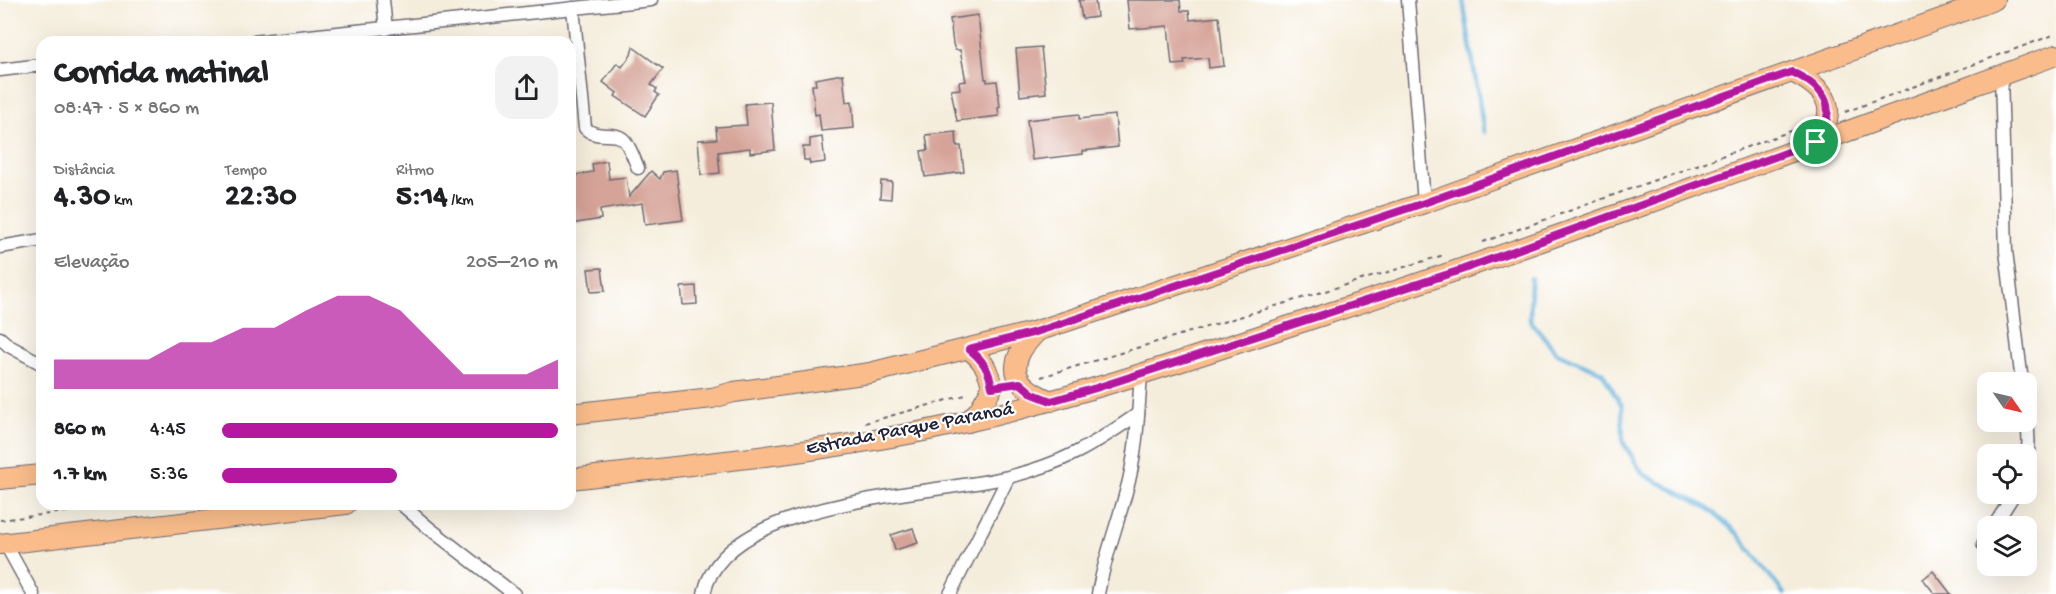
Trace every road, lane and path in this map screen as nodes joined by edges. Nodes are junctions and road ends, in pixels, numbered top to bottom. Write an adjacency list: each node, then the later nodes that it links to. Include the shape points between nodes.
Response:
1 (383, 0): 7 (street)
2 (651, 0): 6 (street)
3 (1408, 0): 20 (street)
4 (1994, 0): 5 (main road)
5 (1967, 5): 15 (main road)
6 (573, 8): 7 (street); 10 (street)
7 (386, 29): 9 (street)
8 (2056, 34): 17 (path)
9 (314, 36)
10 (576, 36)
11 (576, 38): 19 (street, via 585,128 592,134 622,139)
12 (2056, 55): 16 (main road, Estrada Parque Paranoá)
13 (36, 66): 14 (street)
14 (0, 70)
15 (1792, 72): 17 (main road, via 1817,87); 20 (main road)
16 (2001, 75): 18 (main road, Estrada Parque Paranoá); 29 (street, via 2006,251)
17 (1829, 117): 18 (main road); 22 (path)
18 (1816, 142): 30 (main road, Estrada Parque Paranoá, via 1461,270)
19 (638, 168)
20 (1424, 203): 25 (main road)
21 (36, 241): 23 (street)
22 (1478, 244)
23 (0, 247)
24 (1444, 255): 31 (path)
25 (1036, 332): 27 (main road); 31 (main road, via 1021,351 1016,368)
26 (0, 338): 28 (street)
27 (969, 349): 32 (main road, via 989,371); 34 (main road, via 870,373 712,398)
28 (36, 361)
29 (2021, 372)
30 (1141, 374): 33 (main road, Estrada Parque Paranoá); 35 (street)
31 (1020, 383): 33 (main road)
32 (992, 387): 36 (main road, via 980,410); 37 (path)
33 (1051, 401): 36 (main road, Estrada Parque Paranoá)
34 (576, 413)
35 (1138, 414): 40 (street, via 1073,456); 51 (street, via 1135,456)
36 (968, 422): 39 (main road, Estrada Parque Paranoá, via 779,455)
37 (858, 425)
38 (36, 476): 41 (main road)
39 (576, 477)
40 (1008, 477): 49 (street, via 824,508 763,530 725,555); 50 (street)
41 (0, 479)
42 (81, 510): 45 (path)
43 (293, 510): 46 (main road)
44 (408, 510): 48 (street)
45 (0, 520)
46 (2, 543): 47 (street)
47 (33, 594)
48 (514, 594)
49 (704, 594)
50 (950, 594)
51 (1098, 594)

